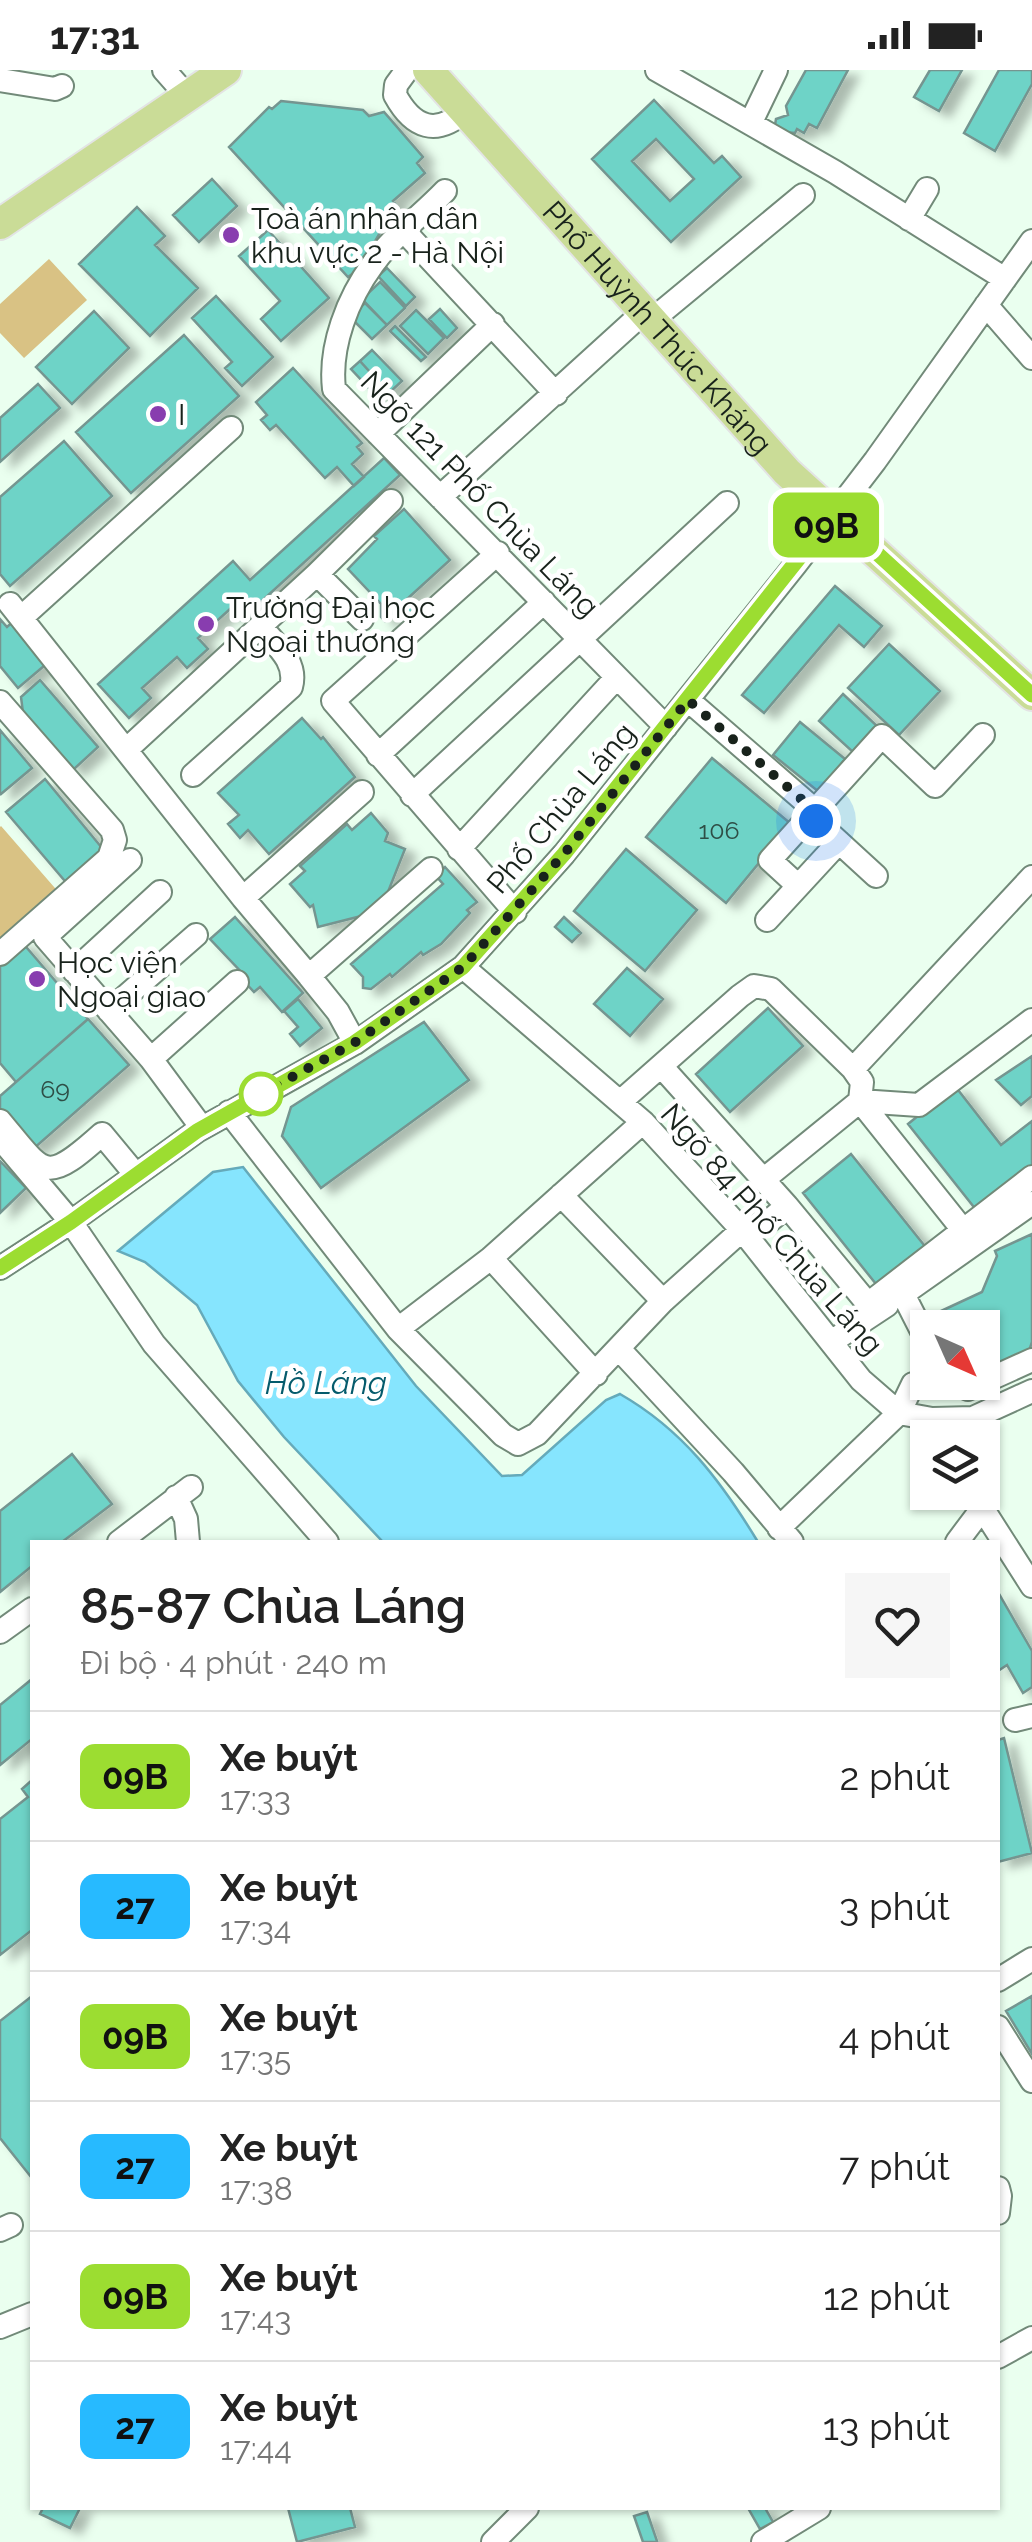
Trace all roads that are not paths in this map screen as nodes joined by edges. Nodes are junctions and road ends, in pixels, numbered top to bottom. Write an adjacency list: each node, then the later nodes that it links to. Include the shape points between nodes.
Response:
1 (164, 70): 9 (street)
2 (226, 70): 9 (main road)
3 (407, 70): 10 (street, via 394,94 424,126 443,127)
4 (428, 70): 10 (main road, Phố Huỳnh Thúc Kháng)
5 (656, 70): 11 (street)
6 (776, 70): 11 (street)
7 (68, 75): 8 (street, via 54,89)
8 (0, 80)
9 (187, 96): 16 (main road)
10 (466, 110): 21 (main road, Phố Huỳnh Thúc Kháng)
11 (751, 122): 15 (street)
12 (927, 189): 15 (street)
13 (445, 192): 17 (street, Ngõ 121 Phố Chùa Láng)
14 (802, 195): 21 (street)
15 (909, 219): 19 (street)
16 (0, 224)
17 (405, 232): 22 (street); 26 (street, Ngõ 121 Phố Chùa Láng, via 374,263 353,300 332,369 334,388)
18 (1032, 241): 19 (street, Phố Chùa Láng)
19 (1005, 279): 20 (street, Phố Chùa Láng)
20 (986, 305): 23 (street); 30 (street, Phố Chùa Láng)
21 (648, 315): 24 (street); 30 (main road, Phố Huỳnh Thúc Kháng, via 787,472)
22 (493, 324): 24 (street); 26 (street)
23 (1032, 358)
24 (556, 394): 27 (street)
25 (230, 428): 43 (street, via 16,610)
26 (378, 434): 27 (street, Ngõ 121 Phố Chùa Láng)
27 (440, 497): 31 (street, Ngõ 121 Phố Chùa Láng)
28 (391, 501): 32 (street)
29 (727, 503): 36 (street)
30 (834, 514): 38 (main road, Phố Huỳnh Thúc Kháng); 39 (street, Phố Chùa Láng)
31 (498, 553): 33 (street, Ngõ 121 Phố Chùa Láng); 44 (street, via 332,701)
32 (317, 574): 34 (street); 35 (street)
33 (544, 602): 36 (street, Ngõ 121 Phố Chùa Láng); 44 (street)
34 (362, 619)
35 (260, 626): 43 (street); 45 (street, via 291,663 291,687)
36 (580, 638): 37 (street, Ngõ 121 Phố Chùa Láng); 47 (street)
37 (617, 676): 41 (street, Ngõ 121 Phố Chùa Láng); 50 (street)
38 (1032, 695)
39 (688, 700): 41 (street, Phố Chùa Láng); 48 (street)
40 (0, 702): 61 (street, via 18,735 112,830 114,840 109,858)
41 (666, 728): 58 (street, Phố Chùa Láng)
42 (983, 735): 48 (street, via 935,786 882,736)
43 (126, 750): 57 (street)
44 (378, 755): 47 (street)
45 (193, 775)
46 (362, 792): 57 (street)
47 (412, 794): 50 (street)
48 (816, 812): 49 (street, via 816,821); 54 (street, via 770,860)
49 (839, 842): 53 (street); 59 (street)
50 (459, 849): 58 (street)
51 (130, 860): 61 (street)
52 (431, 869): 65 (street)
53 (876, 876)
54 (794, 882)
55 (1030, 885): 72 (street)
56 (160, 892): 64 (street)
57 (242, 898): 65 (street)
58 (515, 912): 63 (street, Phố Chùa Láng)
59 (766, 920)
60 (196, 934): 67 (street)
61 (33, 936): 62 (street); 64 (street)
62 (0, 954)
63 (463, 967): 69 (street, Phố Chùa Láng); 74 (street, Ngõ 84 Phố Chùa Láng)
64 (74, 971): 67 (street)
65 (310, 976): 69 (street)
66 (237, 982): 70 (street)
67 (109, 1011): 70 (street)
68 (1032, 1020): 73 (street, via 919,1105)
69 (354, 1043): 75 (street, Phố Chùa Láng)
70 (151, 1059): 78 (street)
71 (661, 1066): 72 (street, via 754,986 771,989); 74 (street); 82 (street)
72 (853, 1069): 73 (street, via 862,1082)
73 (860, 1101): 82 (street); 88 (street)
74 (620, 1102): 77 (street, Ngõ 84 Phố Chùa Láng)
75 (230, 1112): 78 (street, Phố Chùa Láng); 94 (street)
76 (0, 1122): 80 (street, via 38,1166 72,1161 102,1134)
77 (643, 1122): 83 (street); 87 (street, Ngõ 84 Phố Chùa Láng)
78 (202, 1128): 80 (street, Phố Chùa Láng)
79 (0, 1138): 86 (street)
80 (136, 1175): 86 (street, Phố Chùa Láng)
81 (1032, 1176): 88 (street)
82 (763, 1180): 85 (street)
83 (561, 1196): 89 (street); 92 (street)
84 (1032, 1203): 91 (street)
85 (786, 1206): 87 (street, via 768,1222); 88 (street, via 868,1304)
86 (71, 1222): 90 (street, Phố Chùa Láng); 110 (street, via 154,1344)
87 (742, 1230): 92 (street); 95 (street, Ngõ 84 Phố Chùa Láng)
88 (963, 1230)
89 (491, 1258): 94 (street); 98 (street)
90 (0, 1268)
91 (903, 1294): 93 (street); 95 (street)
92 (664, 1301): 96 (street)
93 (911, 1310)
94 (398, 1329): 98 (street, via 518,1444 537,1434)
95 (831, 1342): 102 (street, Ngõ 84 Phố Chùa Láng)
96 (620, 1349): 98 (street); 107 (street)
97 (1032, 1360): 99 (street)
98 (596, 1374)
99 (1000, 1374)
100 (910, 1390): 102 (street)
101 (1032, 1391): 104 (street)
102 (898, 1413): 103 (street); 107 (street)
103 (916, 1420)
104 (966, 1420)
105 (972, 1510): 111 (street)
106 (982, 1510): 112 (street)
107 (785, 1535)
108 (123, 1540): 109 (street, via 184,1492)
109 (188, 1540)
110 (325, 1540)
111 (958, 1540)
112 (1032, 1586)
113 (30, 1610): 114 (street)
114 (0, 1632)
115 (1032, 1959): 116 (street)
116 (1000, 1979)
117 (1000, 2030): 118 (street)
118 (1032, 2081)
119 (30, 2315): 120 (street)
120 (0, 2327)
121 (1032, 2338): 122 (street)
122 (1000, 2356)
123 (525, 2510): 125 (street)
124 (816, 2510): 126 (street)
125 (493, 2542)
126 (764, 2542)

